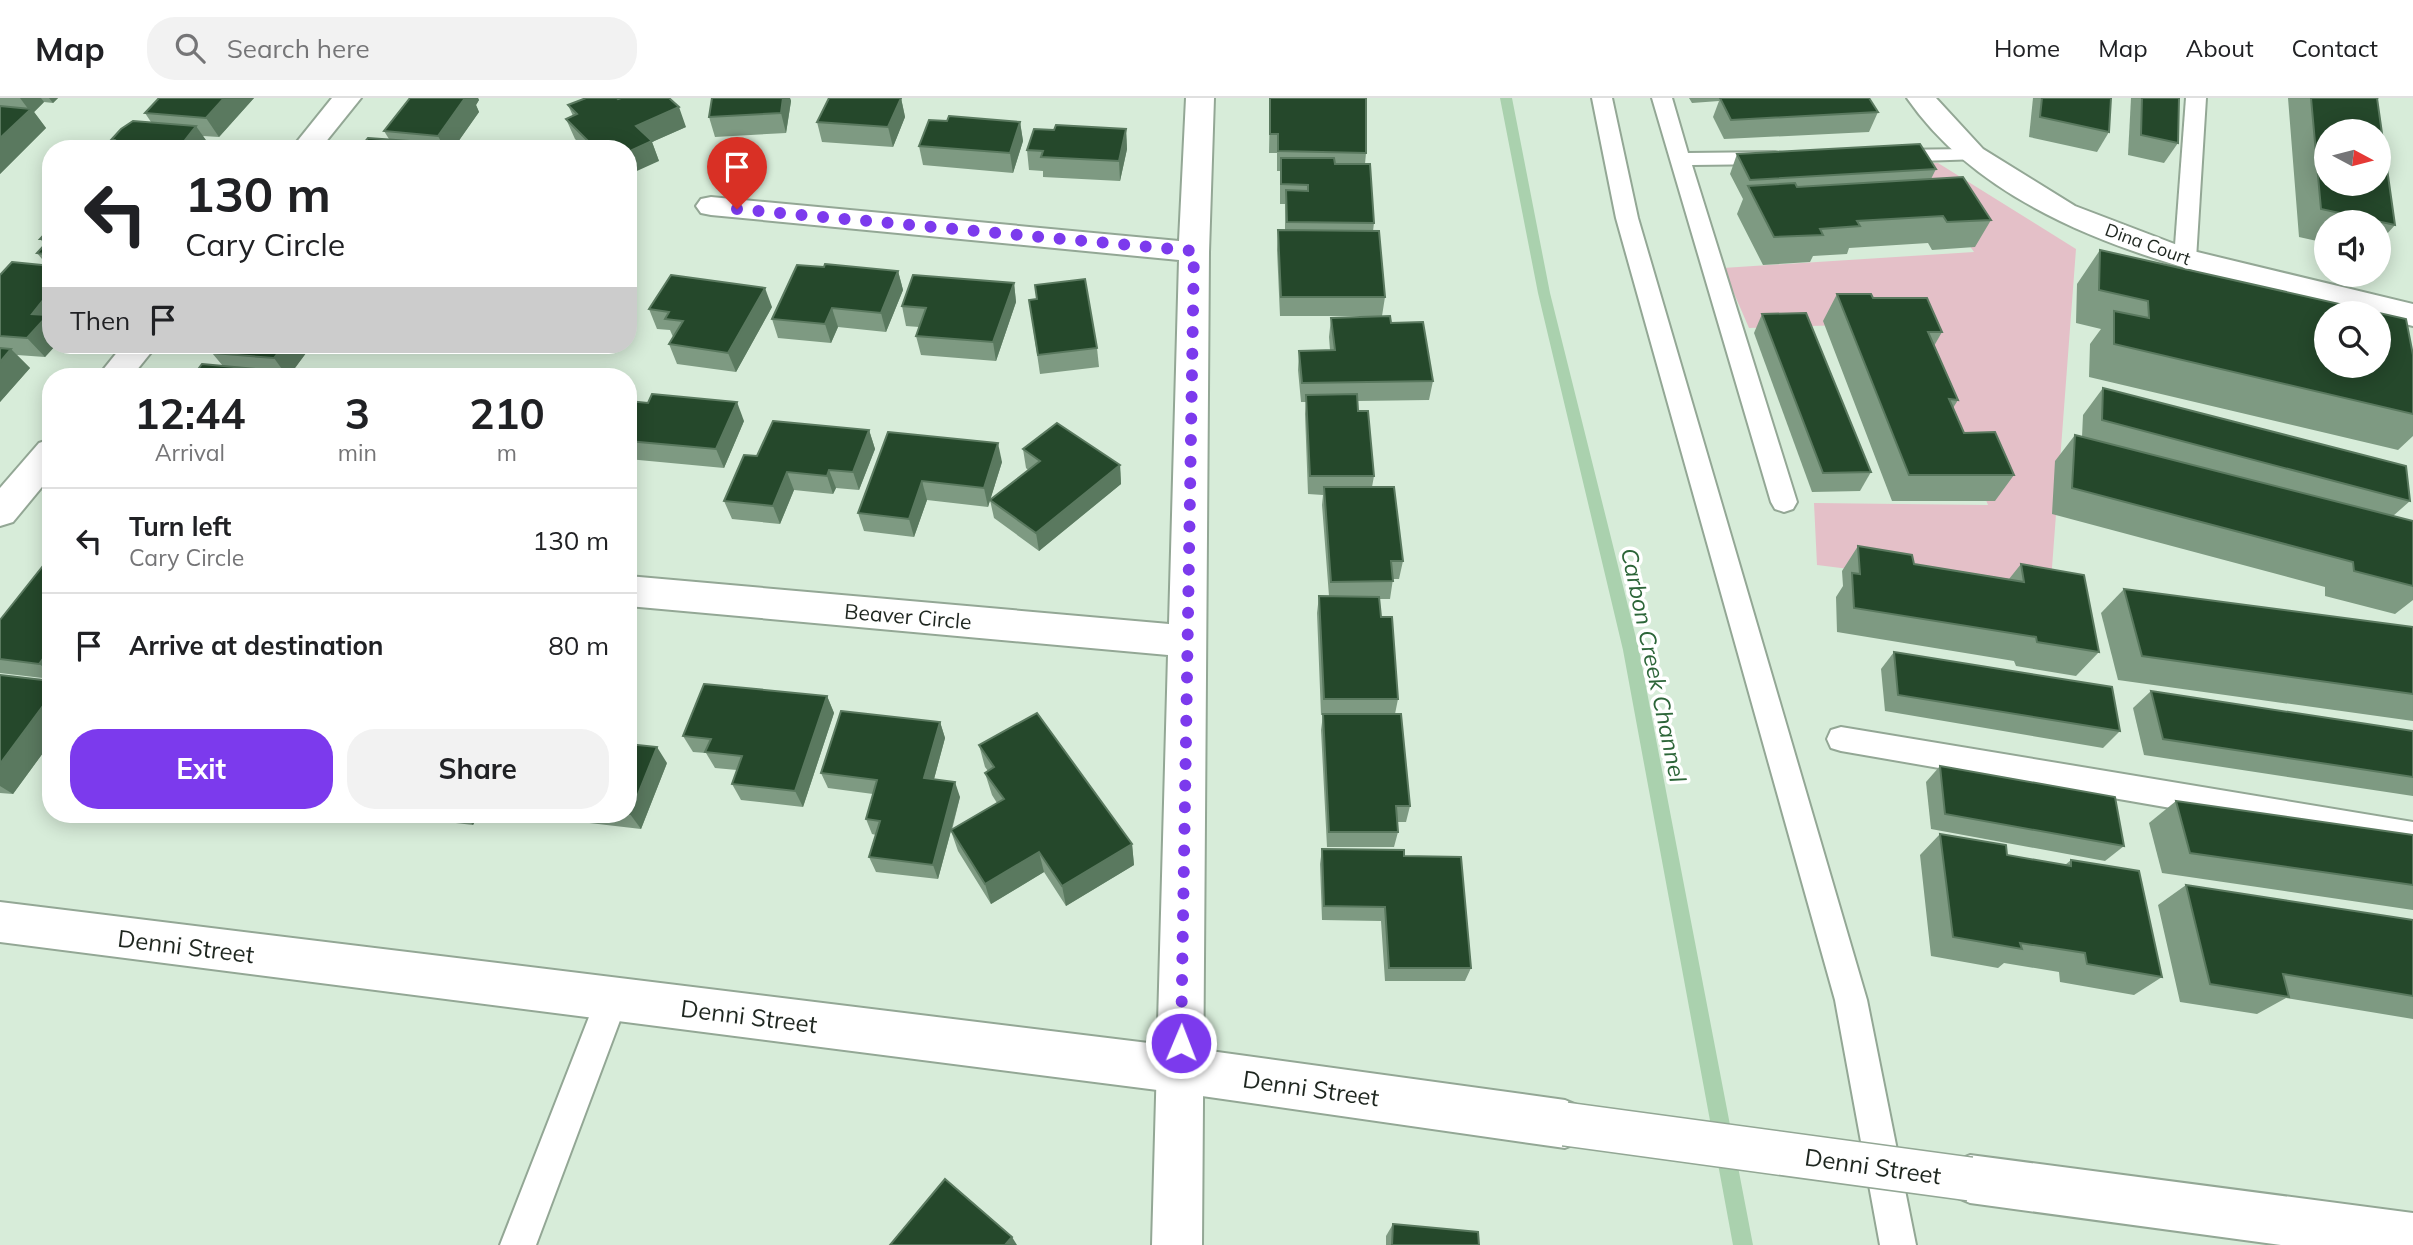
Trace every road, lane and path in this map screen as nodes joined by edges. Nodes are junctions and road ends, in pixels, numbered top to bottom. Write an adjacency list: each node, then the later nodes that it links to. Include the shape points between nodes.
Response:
1 (347, 98): 7 (street)
2 (1200, 98): 13 (street)
3 (1602, 98): 31 (lane, via 1627,218 1851,1000)
4 (1662, 98): 11 (lane)
5 (1921, 98): 8 (street, Dina Court)
6 (2196, 98): 14 (lane)
7 (312, 140)
8 (1973, 155): 9 (lane); 14 (street, Dina Court, via 2065,213)
9 (1875, 156)
10 (1792, 158): 11 (lane)
11 (1680, 159): 19 (lane)
12 (710, 206): 13 (street)
13 (1194, 251): 22 (street)
14 (2185, 258): 15 (street, Dina Court)
15 (2413, 315)
16 (133, 354): 17 (street)
17 (121, 368)
18 (42, 463): 20 (street)
19 (1784, 502)
20 (0, 513)
21 (637, 592): 22 (street, Beaver Circle)
22 (1188, 641): 27 (street)
23 (1841, 739): 24 (lane)
24 (2413, 836)
25 (0, 922): 26 (street, Denni Street)
26 (612, 999): 27 (street, Denni Street); 29 (lane)
27 (1181, 1070): 28 (street, Denni Street, bridge); 30 (street)
28 (2413, 1238)
29 (518, 1245)
30 (1177, 1245)
31 (1898, 1245)

